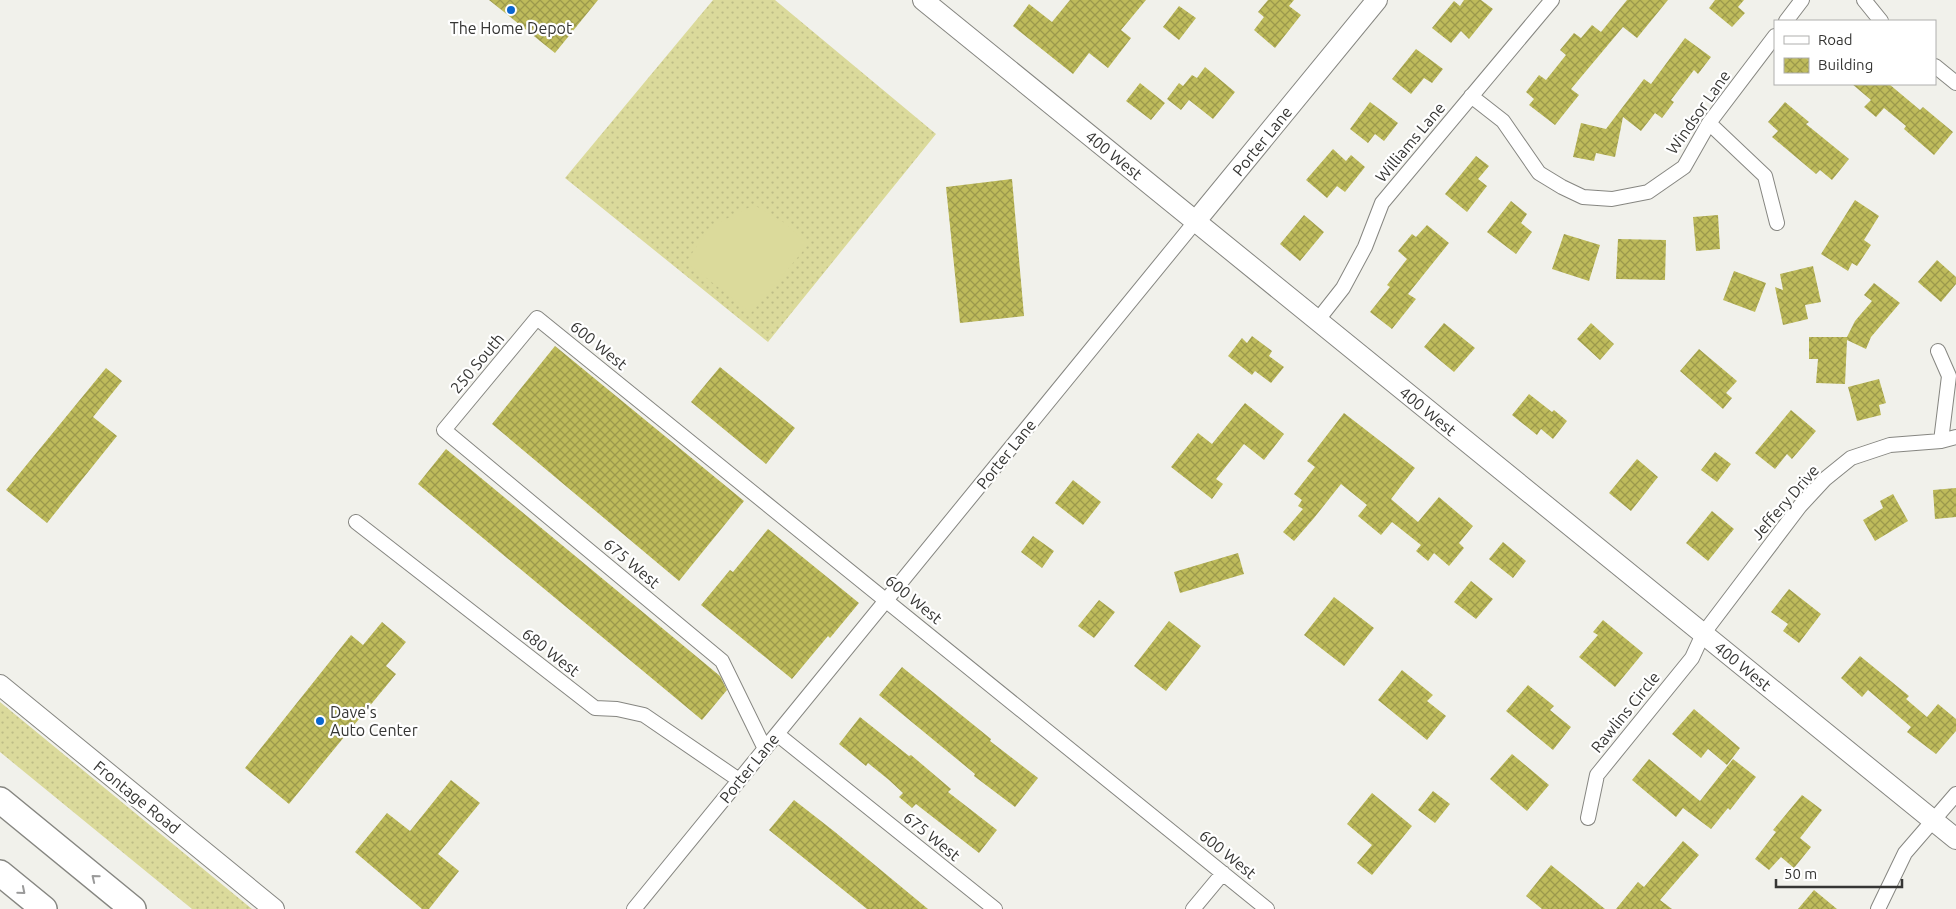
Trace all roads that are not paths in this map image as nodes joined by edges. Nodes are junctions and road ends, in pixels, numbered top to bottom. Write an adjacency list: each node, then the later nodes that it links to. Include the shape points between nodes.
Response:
1 (923, 0): 13 (main road, 400 West)
2 (1377, 0): 13 (main road, Porter Lane)
3 (1552, 0): 11 (street, Williams Lane)
4 (1802, 0): 6 (street)
5 (1864, 0): 7 (street)
6 (1787, 20)
7 (1880, 20)
8 (1774, 37): 12 (street, Windsor Lane)
9 (1936, 67): 10 (street)
10 (1956, 83)
11 (1471, 96): 12 (street, Windsor Lane, via 1503,121 1539,173 1583,197 1612,199 1648,192 1684,167); 16 (street, Williams Lane, via 1382,203 1344,288)
12 (1709, 123): 14 (street, via 1765,176)
13 (1195, 222): 16 (main road, 400 West); 22 (street, Porter Lane)
14 (1776, 223)
15 (537, 318): 18 (street, 250 South); 22 (street, 600 West)
16 (1317, 321): 23 (main road, 400 West)
17 (1938, 351): 20 (street, via 1949,376)
18 (444, 430): 26 (street, 675 West, via 722,661)
19 (1956, 437): 20 (street, Jeffery Drive)
20 (1941, 441): 23 (street, Jeffery Drive, via 1890,445 1851,458 1825,479 1800,506)
21 (356, 522): 27 (street, 680 West, via 595,708 644,715)
22 (887, 600): 25 (street, Porter Lane); 34 (street, 600 West)
23 (1703, 634): 30 (street, Rawlins Circle, via 1692,658 1597,776); 31 (main road, 400 West)
24 (0, 685): 37 (main road, Frontage Road)
25 (777, 734): 26 (street, Porter Lane); 39 (street, 675 West)
26 (765, 749): 27 (street, Porter Lane)
27 (739, 780): 38 (street, Porter Lane)
28 (1956, 794): 31 (street)
29 (0, 800): 36 (highway, one-way to 29)
30 (1588, 818)
31 (1934, 821): 32 (main road, 400 West); 42 (street, via 1902,857)
32 (1956, 839)
33 (0, 873): 35 (highway, one-way to 35)
34 (1223, 873): 40 (street); 41 (street, 600 West)
35 (44, 909)
36 (133, 909)
37 (274, 909)
38 (634, 909)
39 (995, 909)
40 (1193, 909)
41 (1268, 909)
42 (1878, 909)

